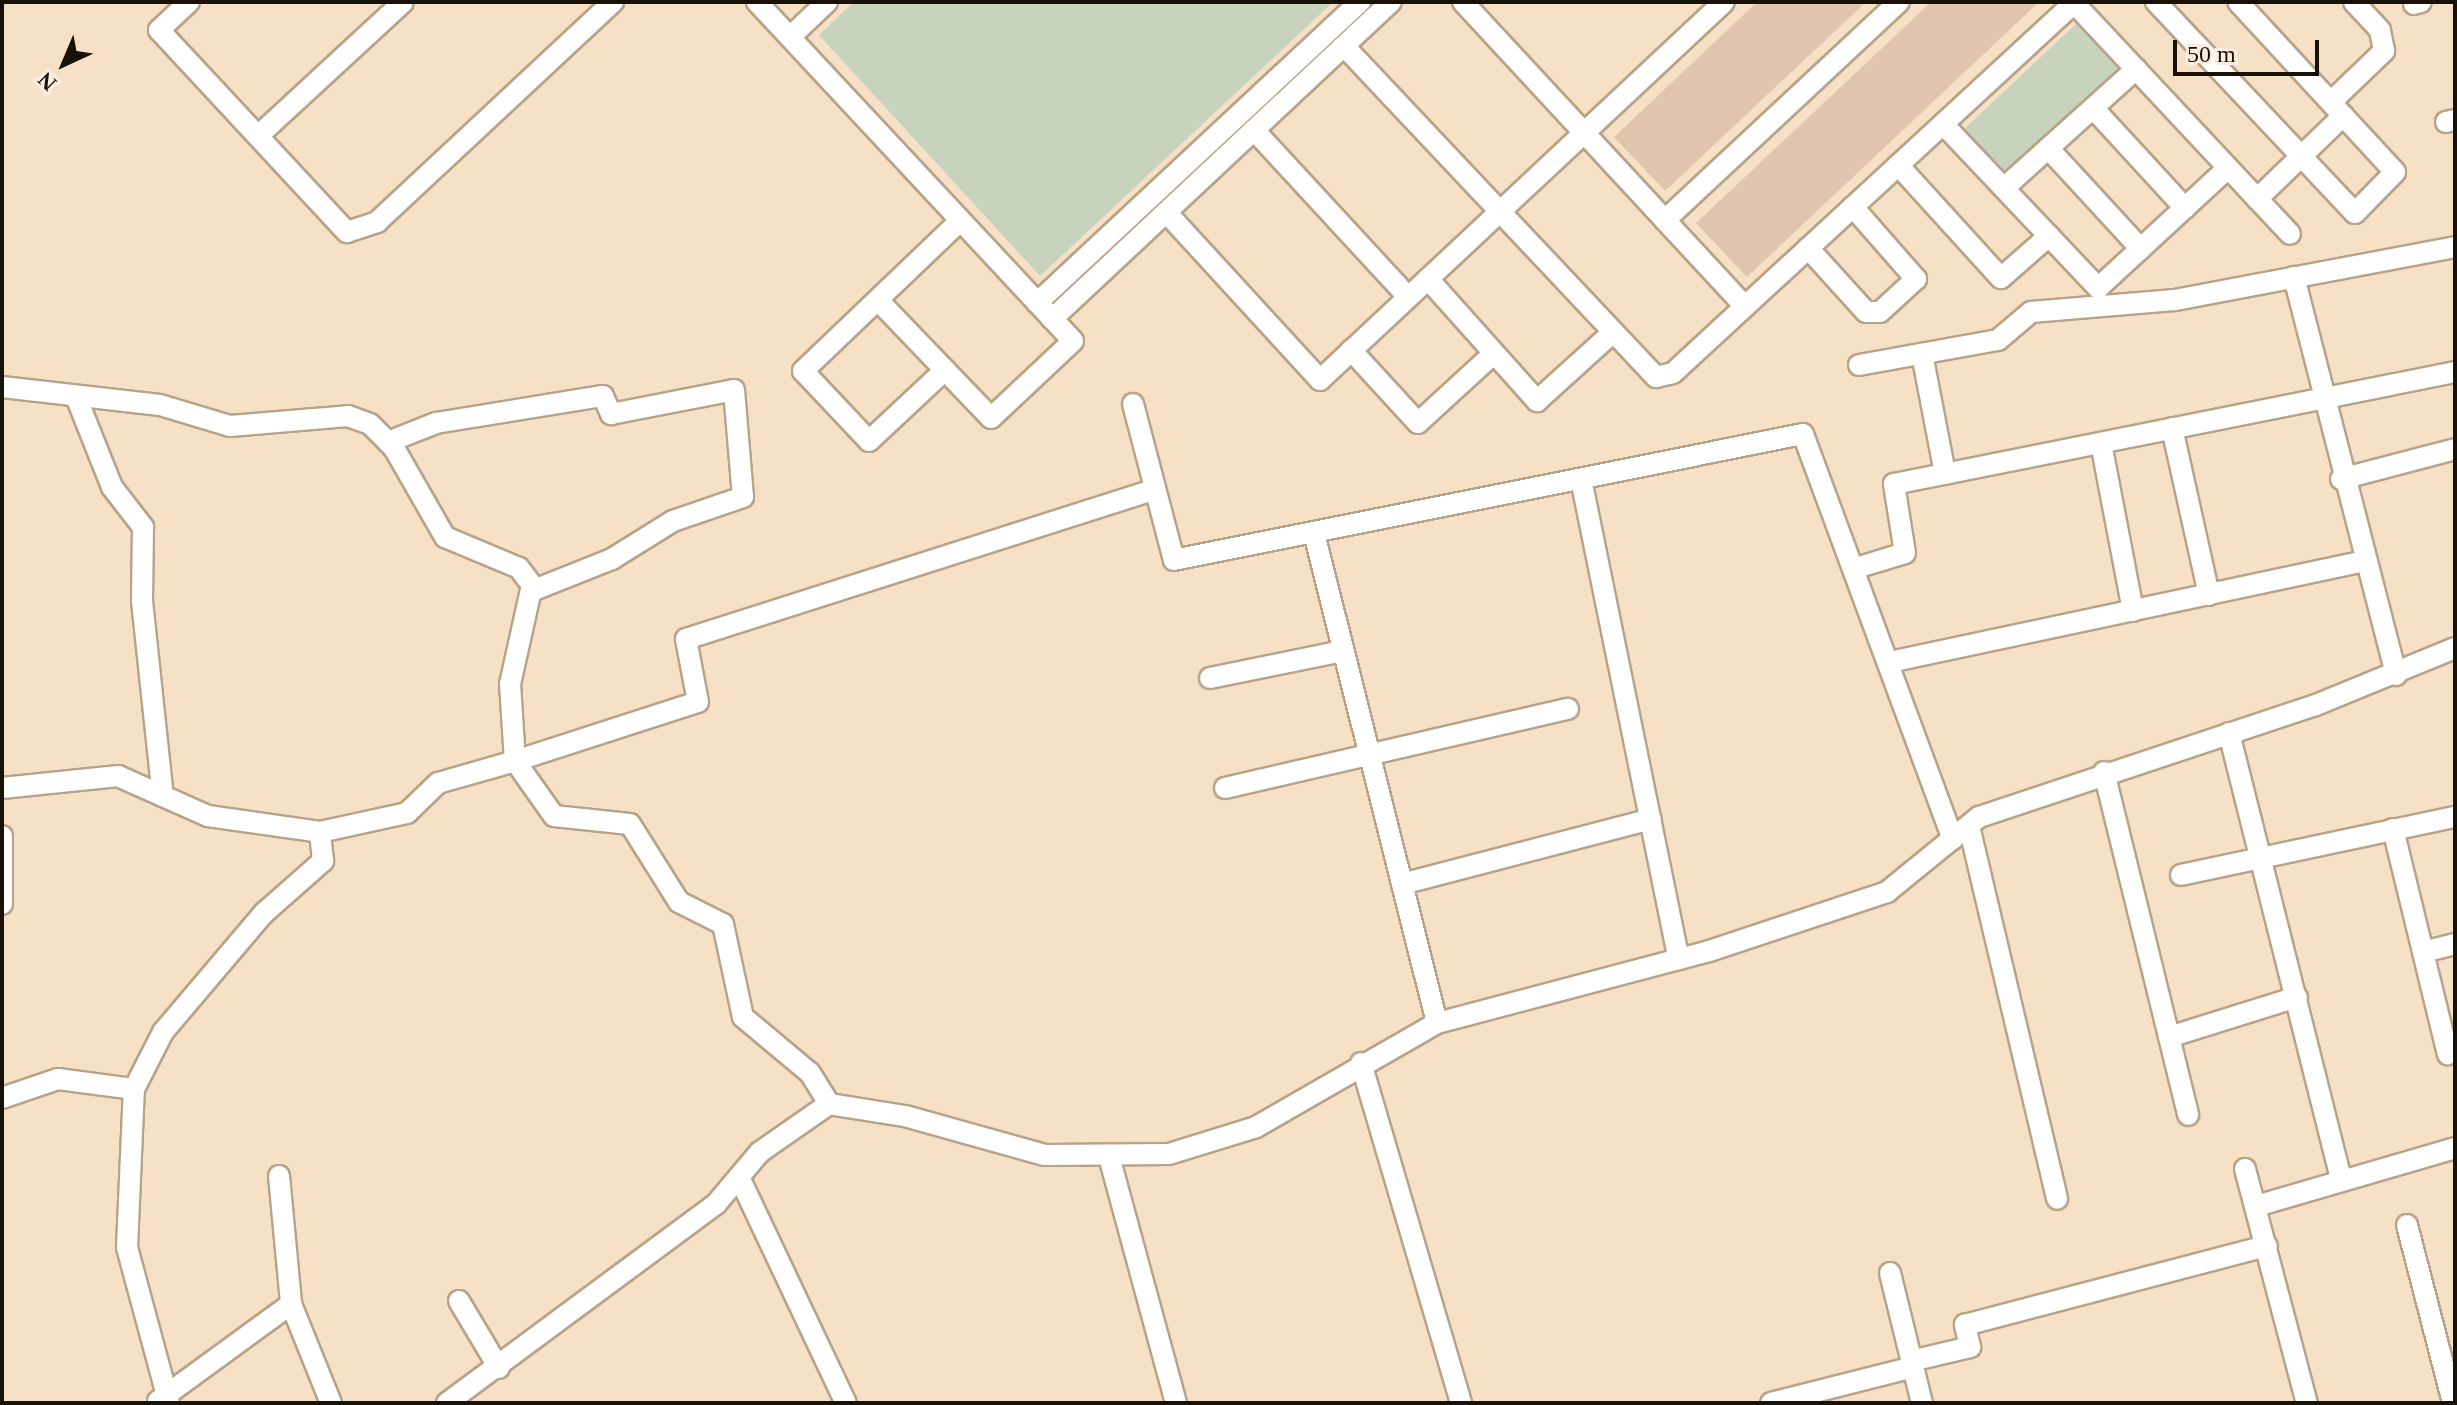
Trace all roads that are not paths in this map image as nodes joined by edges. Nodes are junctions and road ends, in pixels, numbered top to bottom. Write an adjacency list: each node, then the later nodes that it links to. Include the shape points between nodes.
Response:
1 (189, 2): 23 (street, via 159,30)
2 (403, 2): 23 (street)
3 (613, 2): 23 (street, via 377,222 347,232)
4 (757, 2): 15 (street)
5 (827, 2): 15 (street)
6 (1360, 2): 45 (street)
7 (1391, 2): 16 (street)
8 (1463, 2): 22 (street)
9 (1724, 2): 22 (street)
10 (1899, 2): 34 (street)
11 (2075, 2): 17 (street); 20 (street)
12 (2156, 2): 25 (street)
13 (2238, 2): 19 (street)
14 (2354, 2): 19 (street, via 2380,30 2384,51)
15 (790, 37): 35 (street)
16 (1344, 46): 21 (street); 32 (street)
17 (2136, 69): 18 (street); 27 (street)
18 (2093, 108): 24 (street); 31 (street)
19 (2337, 109): 25 (street); 25 (street, via 2395,172 2355,213)
20 (1943, 124): 26 (street); 28 (street)
21 (1254, 130): 33 (street); 43 (street)
22 (1584, 132): 32 (street); 34 (street)
23 (258, 136)
24 (2048, 148): 28 (street); 40 (street)
25 (2301, 156): 29 (street)
26 (1898, 165): 30 (street); 37 (street, via 2001,278)
27 (2228, 168): 29 (street); 31 (street)
28 (2004, 188): 37 (street)
29 (2257, 199): 36 (street)
30 (1853, 207): 39 (street); 39 (street, via 1916,279 1880,312 1866,312)
31 (2185, 208): 40 (street)
32 (1499, 211): 42 (street); 48 (street)
33 (1166, 212): 47 (street); 49 (street, via 1320,380)
34 (1665, 220): 46 (street)
35 (960, 221): 44 (street); 45 (street)
36 (2290, 234)
37 (2049, 236): 40 (street, via 2098,288)
38 (2455, 247): 41 (street)
39 (1808, 248): 46 (street)
40 (2141, 249)
41 (2294, 277): 51 (street, via 2175,300 2031,312 1998,340); 57 (street)
42 (1428, 279): 43 (street); 50 (street)
43 (1408, 297): 49 (street)
44 (878, 300): 53 (street); 53 (street, via 803,371 869,441)
45 (1037, 303): 47 (street)
46 (1745, 306): 48 (street, via 1673,373 1656,377)
47 (1052, 319): 53 (street, via 1073,341 991,418)
48 (1613, 332): 50 (street, via 1537,401)
49 (1351, 350): 50 (street, via 1418,423)
50 (1494, 353)
51 (1922, 354): 52 (street); 63 (street)
52 (1859, 365)
53 (945, 370)
54 (2455, 372): 57 (street)
55 (2, 387): 56 (street)
56 (77, 399): 60 (street, via 160,405 230,426 348,416 370,424); 85 (street, via 112,487 143,527 142,601)
57 (2322, 399): 59 (street); 65 (street)
58 (1133, 404): 66 (street)
59 (2172, 428): 61 (street); 71 (street)
60 (388, 442): 70 (street, via 445,537 519,568); 70 (street, via 436,423 603,396 611,414 734,390 743,497 673,521 612,559)
61 (2101, 443): 63 (street); 72 (street)
62 (2455, 449): 65 (street)
63 (1945, 474): 69 (street, via 1894,484 1905,553)
64 (1581, 479): 67 (street); 69 (street, via 1803,434); 87 (street)
65 (2341, 479): 68 (street)
66 (1153, 490): 67 (street, via 1174,560); 81 (street, via 686,639 698,702)
67 (1314, 533): 74 (street)
68 (2364, 561): 71 (street); 76 (street)
69 (1856, 568): 75 (street)
70 (534, 590): 81 (street, via 510,684)
71 (2209, 595): 72 (street)
72 (2133, 611): 75 (street)
73 (2455, 648): 76 (street)
74 (1343, 651): 77 (street); 80 (street)
75 (1890, 662): 92 (street)
76 (2396, 675): 79 (street)
77 (1210, 678)
78 (1568, 709): 80 (street)
79 (2229, 733): 82 (street); 93 (street)
80 (1370, 755): 84 (street); 95 (street)
81 (515, 761): 90 (street, via 438,783 407,813); 107 (street, via 554,816 630,824 679,902 723,924 743,1017 810,1073)
82 (2104, 772): 88 (street); 102 (street)
83 (2, 788): 85 (street, via 118,776)
84 (1225, 788)
85 (163, 796): 90 (street, via 208,816)
86 (2455, 817): 89 (street)
87 (1651, 819): 95 (street); 99 (street)
88 (1969, 826): 92 (street); 115 (street)
89 (2393, 829): 93 (street); 98 (street)
90 (320, 832): 105 (street, via 323,861 264,913 163,1032)
91 (2, 836): 96 (street)
92 (1953, 839): 99 (street, via 1887,892)
93 (2264, 856): 94 (street); 100 (street)
94 (2181, 875)
95 (1402, 884): 101 (street)
96 (2, 904)
97 (2455, 944): 98 (street)
98 (2423, 952): 103 (street)
99 (1679, 959): 101 (street)
100 (2297, 997): 102 (street); 114 (street)
101 (1437, 1023): 104 (street)
102 (2169, 1037): 108 (street)
103 (2448, 1054)
104 (1361, 1063): 110 (street, via 1256,1127 1169,1154); 129 (street)
105 (134, 1089): 106 (street, via 58,1079); 124 (street, via 127,1247)
106 (2, 1098)
107 (829, 1104): 110 (street, via 905,1116 1045,1155); 113 (street, via 760,1152)
108 (2188, 1115)
109 (2455, 1148): 114 (street)
110 (1110, 1160): 128 (street)
111 (2245, 1169): 116 (street)
112 (279, 1176): 121 (street)
113 (739, 1177): 123 (street, via 716,1204); 127 (street)
114 (2341, 1180): 116 (street)
115 (2057, 1199)
116 (2256, 1206): 118 (street)
117 (2407, 1225): 133 (street)
118 (2267, 1246): 122 (street, via 1965,1325 1970,1347); 132 (street)
119 (1890, 1273): 122 (street)
120 (459, 1301): 123 (street)
121 (291, 1304): 124 (street); 125 (street)
122 (1912, 1364): 130 (street); 131 (street)
123 (499, 1368): 126 (street)
124 (164, 1401)
125 (331, 1403)
126 (447, 1403)
127 (846, 1403)
128 (1176, 1403)
129 (1461, 1403)
130 (1771, 1403)
131 (1922, 1403)
132 (2307, 1403)
133 (2453, 1403)

